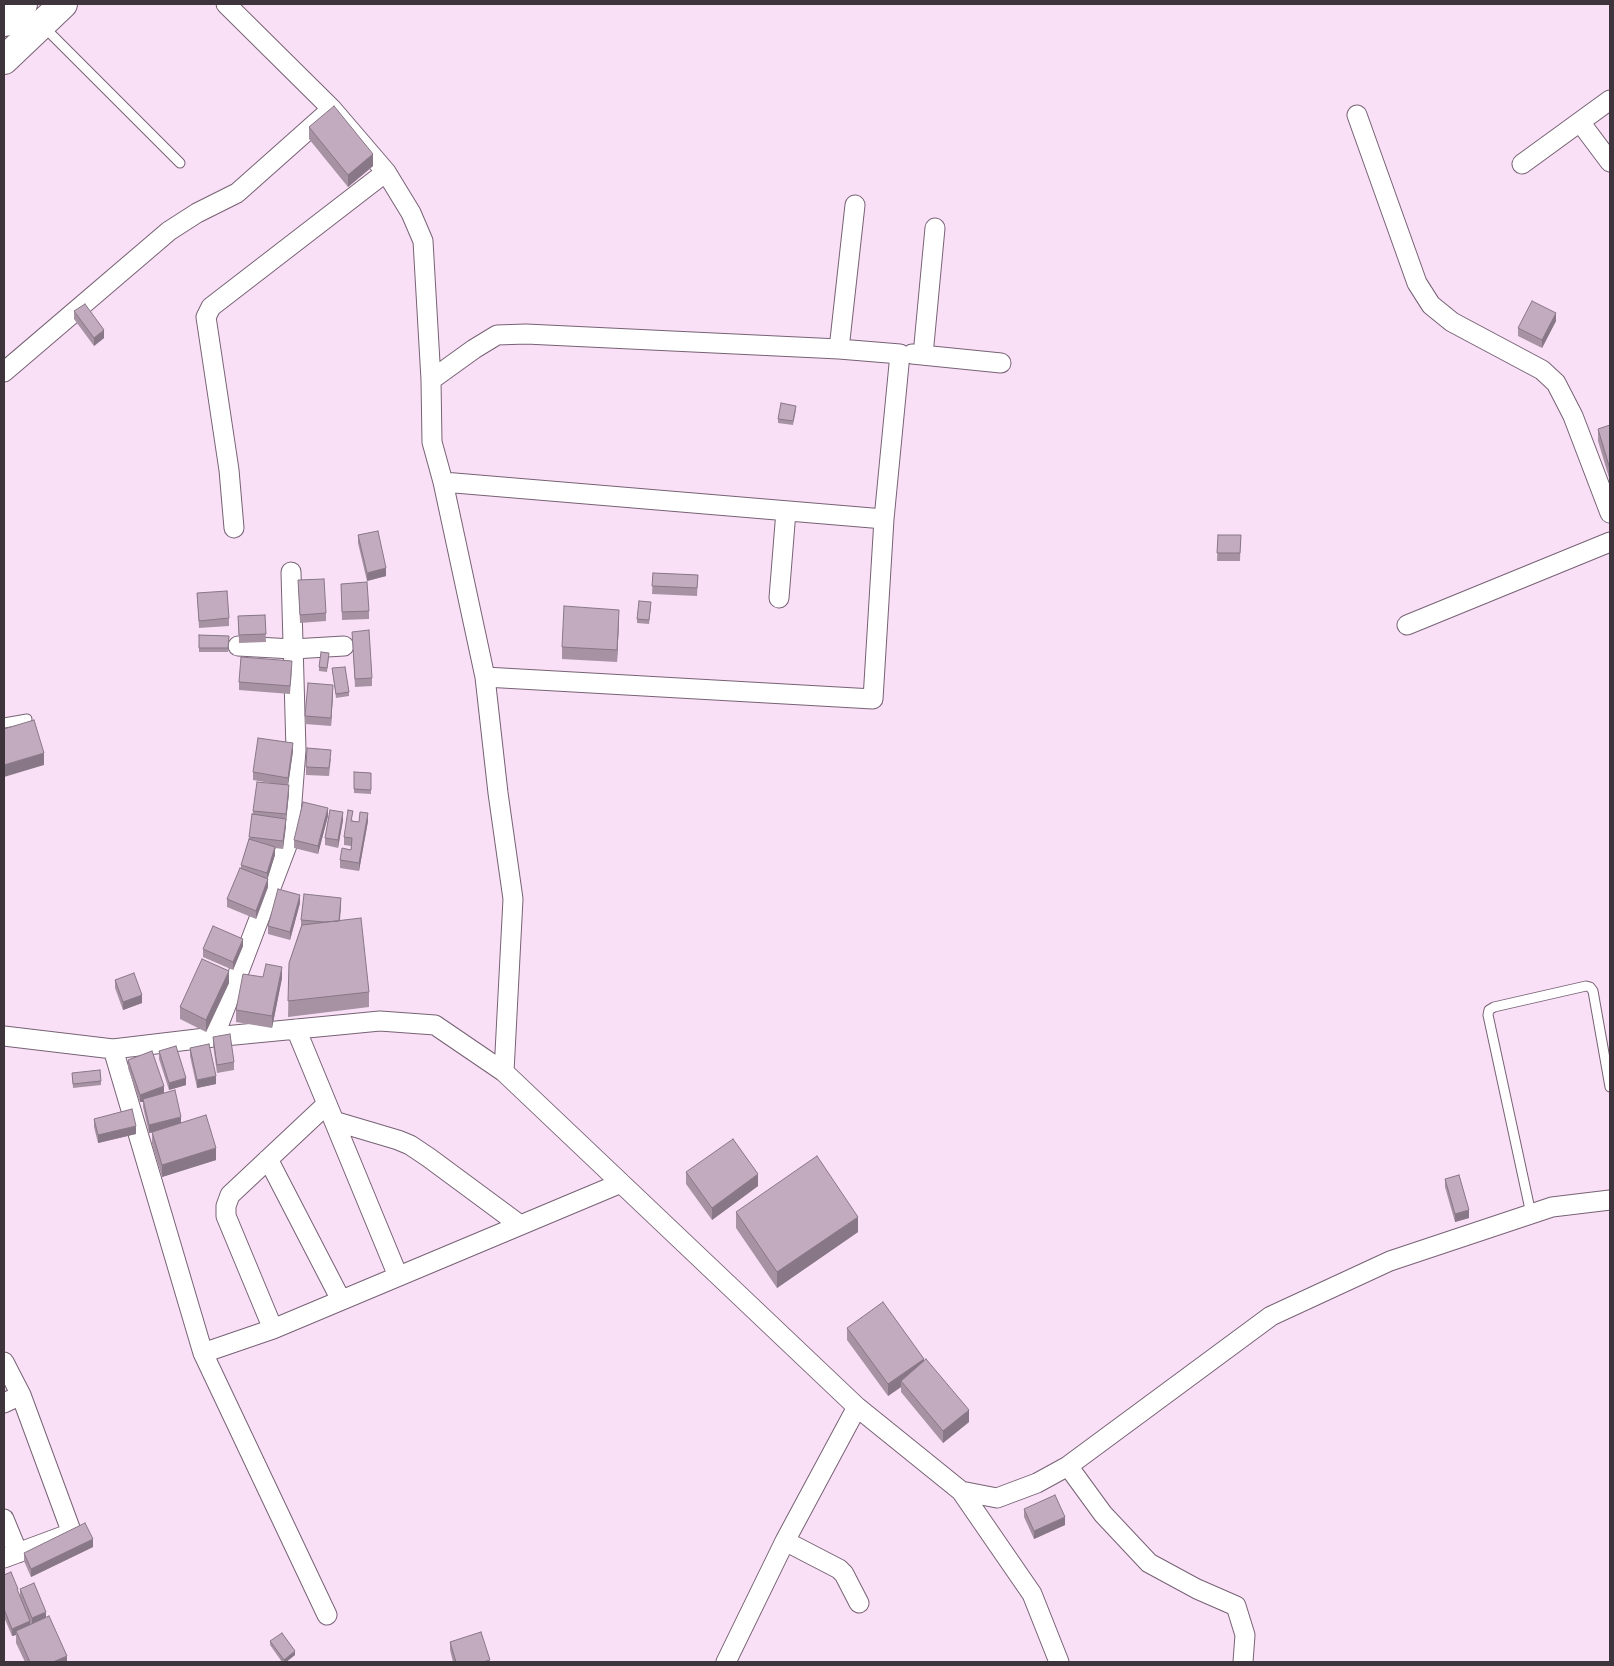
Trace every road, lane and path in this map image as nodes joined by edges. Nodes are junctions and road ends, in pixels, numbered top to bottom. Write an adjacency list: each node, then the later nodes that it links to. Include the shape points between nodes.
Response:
1 (23, 4): 4 (main road)
2 (63, 4): 5 (main road)
3 (226, 4): 8 (street)
4 (4, 22)
5 (41, 25): 6 (main road); 12 (lane)
6 (4, 60)
7 (1610, 100): 10 (street)
8 (332, 108): 14 (street); 21 (street, via 237,193 169,230)
9 (1357, 115): 25 (street, via 1417,283 1431,305 1452,322 1542,370 1556,383 1573,416)
10 (1580, 122): 11 (street); 13 (street)
11 (1610, 162)
12 (180, 164)
13 (1522, 164)
14 (386, 172): 22 (street, via 411,212 423,241); 27 (street, via 211,307 206,316 229,470)
15 (855, 205): 17 (street)
16 (935, 228): 19 (street)
17 (839, 349): 18 (street); 22 (street, via 497,335)
18 (900, 354): 19 (street); 26 (street)
19 (924, 354): 20 (street)
20 (1001, 363)
21 (4, 372)
22 (431, 380): 23 (street, via 432,442)
23 (443, 482): 24 (street); 35 (street)
24 (786, 511): 26 (street); 30 (street)
25 (1610, 513)
26 (884, 519): 35 (street, via 874,699)
27 (234, 528)
28 (1610, 542): 31 (street)
29 (291, 572): 34 (street)
30 (779, 598)
31 (1407, 625)
32 (238, 646): 34 (street)
33 (344, 646): 34 (street)
34 (293, 649): 40 (street, via 296,750 289,840)
35 (485, 677): 42 (street, via 513,899)
36 (27, 719): 37 (lane)
37 (4, 723)
38 (296, 1029): 40 (street); 42 (street, via 380,1021 435,1026); 44 (street)
39 (4, 1036): 41 (street)
40 (214, 1037): 41 (street)
41 (113, 1049): 54 (street)
42 (504, 1072): 47 (street)
43 (1610, 1087): 49 (lane, via 1590,987 1489,1010)
44 (327, 1104): 45 (street); 46 (street)
45 (334, 1121): 50 (street, via 410,1146); 51 (street)
46 (268, 1160): 52 (street); 53 (street, via 230,1195 226,1216)
47 (621, 1182): 50 (street); 58 (street)
48 (1610, 1200): 49 (street, via 1552,1206)
49 (1531, 1214): 59 (street, via 1390,1261 1272,1316)
50 (520, 1225): 51 (street)
51 (398, 1276): 52 (street)
52 (341, 1300): 53 (street)
53 (273, 1328): 54 (street)
54 (203, 1353): 65 (street)
55 (4, 1362): 56 (street)
56 (21, 1395): 57 (street); 63 (street, via 70,1532)
57 (4, 1403)
58 (857, 1407): 60 (street); 62 (street)
59 (1068, 1466): 60 (street, via 1037,1483 997,1498); 68 (street, via 1103,1514 1149,1563 1197,1590 1236,1606 1245,1635)
60 (961, 1491): 67 (street, via 1032,1594)
61 (4, 1518): 63 (street)
62 (785, 1541): 64 (street, via 838,1568); 66 (street)
63 (11, 1556)
64 (860, 1603)
65 (327, 1615)
66 (726, 1662)
67 (1060, 1662)
68 (1242, 1662)

